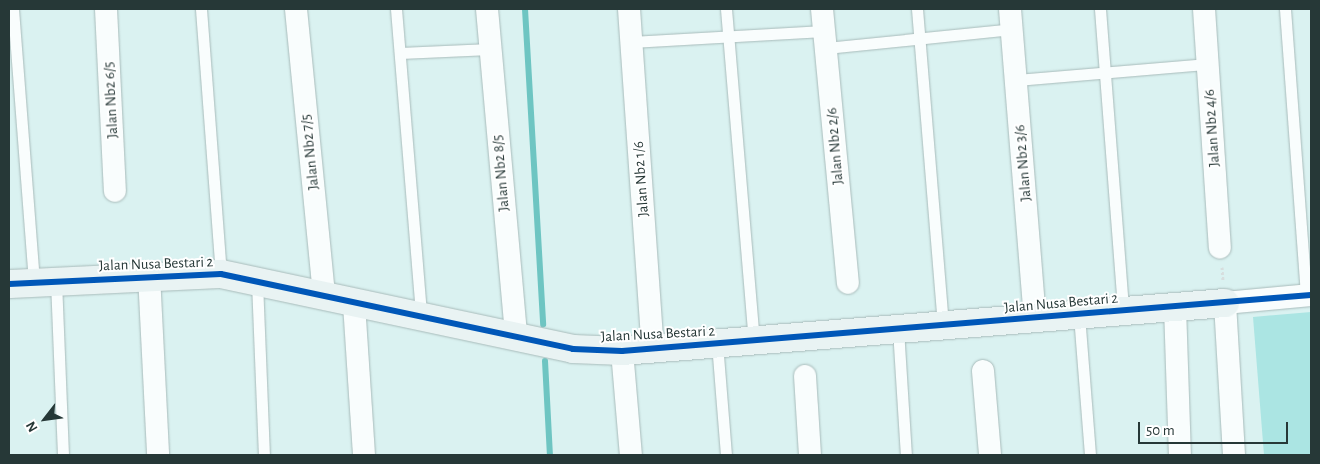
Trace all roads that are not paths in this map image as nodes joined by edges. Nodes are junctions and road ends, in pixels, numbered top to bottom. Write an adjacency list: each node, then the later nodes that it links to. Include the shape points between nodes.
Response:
1 (13, 9): 28 (lane)
2 (106, 9): 23 (street, Jalan Nb2 6/5)
3 (201, 9): 25 (lane)
4 (296, 9): 31 (street, Jalan Nb2 7/5)
5 (396, 9): 19 (lane)
6 (487, 9): 18 (street, Jalan Nb2 8/5)
7 (629, 9): 17 (street, Jalan Nb2 1/6)
8 (726, 9): 15 (lane)
9 (916, 9): 16 (lane)
10 (1100, 9): 21 (lane)
11 (1204, 9): 20 (street, Jalan Nb2 4/6)
12 (1285, 9): 30 (lane)
13 (1011, 19): 16 (lane); 22 (street, Jalan Nb2 3/6)
14 (824, 29): 15 (lane); 16 (lane); 29 (street, Jalan Nb2 2/6)
15 (728, 36): 17 (lane); 42 (lane)
16 (919, 38): 39 (lane)
17 (631, 42): 44 (street, Jalan Nb2 1/6)
18 (490, 49): 19 (lane); 41 (street, Jalan Nb2 8/5)
19 (400, 53): 36 (lane)
20 (1208, 64): 21 (lane); 24 (street, Jalan Nb2 4/6)
21 (1105, 72): 22 (lane); 35 (lane)
22 (1016, 80): 38 (street, Jalan Nb2 3/6)
23 (115, 192)
24 (1220, 247)
25 (221, 274): 26 (street, Jalan Nusa Bestari 2); 27 (street, Jalan Nusa Bestari 2)
26 (149, 275): 28 (street, Jalan Nusa Bestari 2); 49 (street)
27 (257, 282): 31 (street, Jalan Nusa Bestari 2); 50 (lane)
28 (33, 283): 48 (lane)
29 (848, 283)
30 (1308, 295): 32 (street)
31 (324, 296): 33 (street, Jalan Nusa Bestari 2)
32 (1225, 303): 34 (street, Jalan Nusa Bestari 2); 59 (street)
33 (354, 304): 36 (street, Jalan Nusa Bestari 2); 51 (street)
34 (1175, 307): 35 (street, Jalan Nusa Bestari 2); 58 (street)
35 (1123, 311): 37 (street, Jalan Nusa Bestari 2)
36 (421, 315): 41 (street, Jalan Nusa Bestari 2)
37 (1079, 315): 38 (street, Jalan Nusa Bestari 2); 57 (lane)
38 (1035, 318): 39 (street, Jalan Nusa Bestari 2)
39 (943, 326): 40 (street, Jalan Nusa Bestari 2)
40 (898, 329): 42 (street, Jalan Nusa Bestari 2); 55 (lane)
41 (516, 337): 45 (street, Jalan Nusa Bestari 2, via 573,349)
42 (754, 341): 43 (street, Jalan Nusa Bestari 2)
43 (717, 344): 44 (street, Jalan Nusa Bestari 2); 53 (lane)
44 (653, 349): 45 (street, Jalan Nusa Bestari 2)
45 (622, 351): 52 (street)
46 (984, 371): 56 (street)
47 (805, 376): 54 (street)
48 (62, 455)
49 (158, 455)
50 (264, 455)
51 (364, 455)
52 (631, 455)
53 (726, 455)
54 (810, 455)
55 (906, 455)
56 (990, 455)
57 (1090, 455)
58 (1180, 455)
59 (1234, 455)

